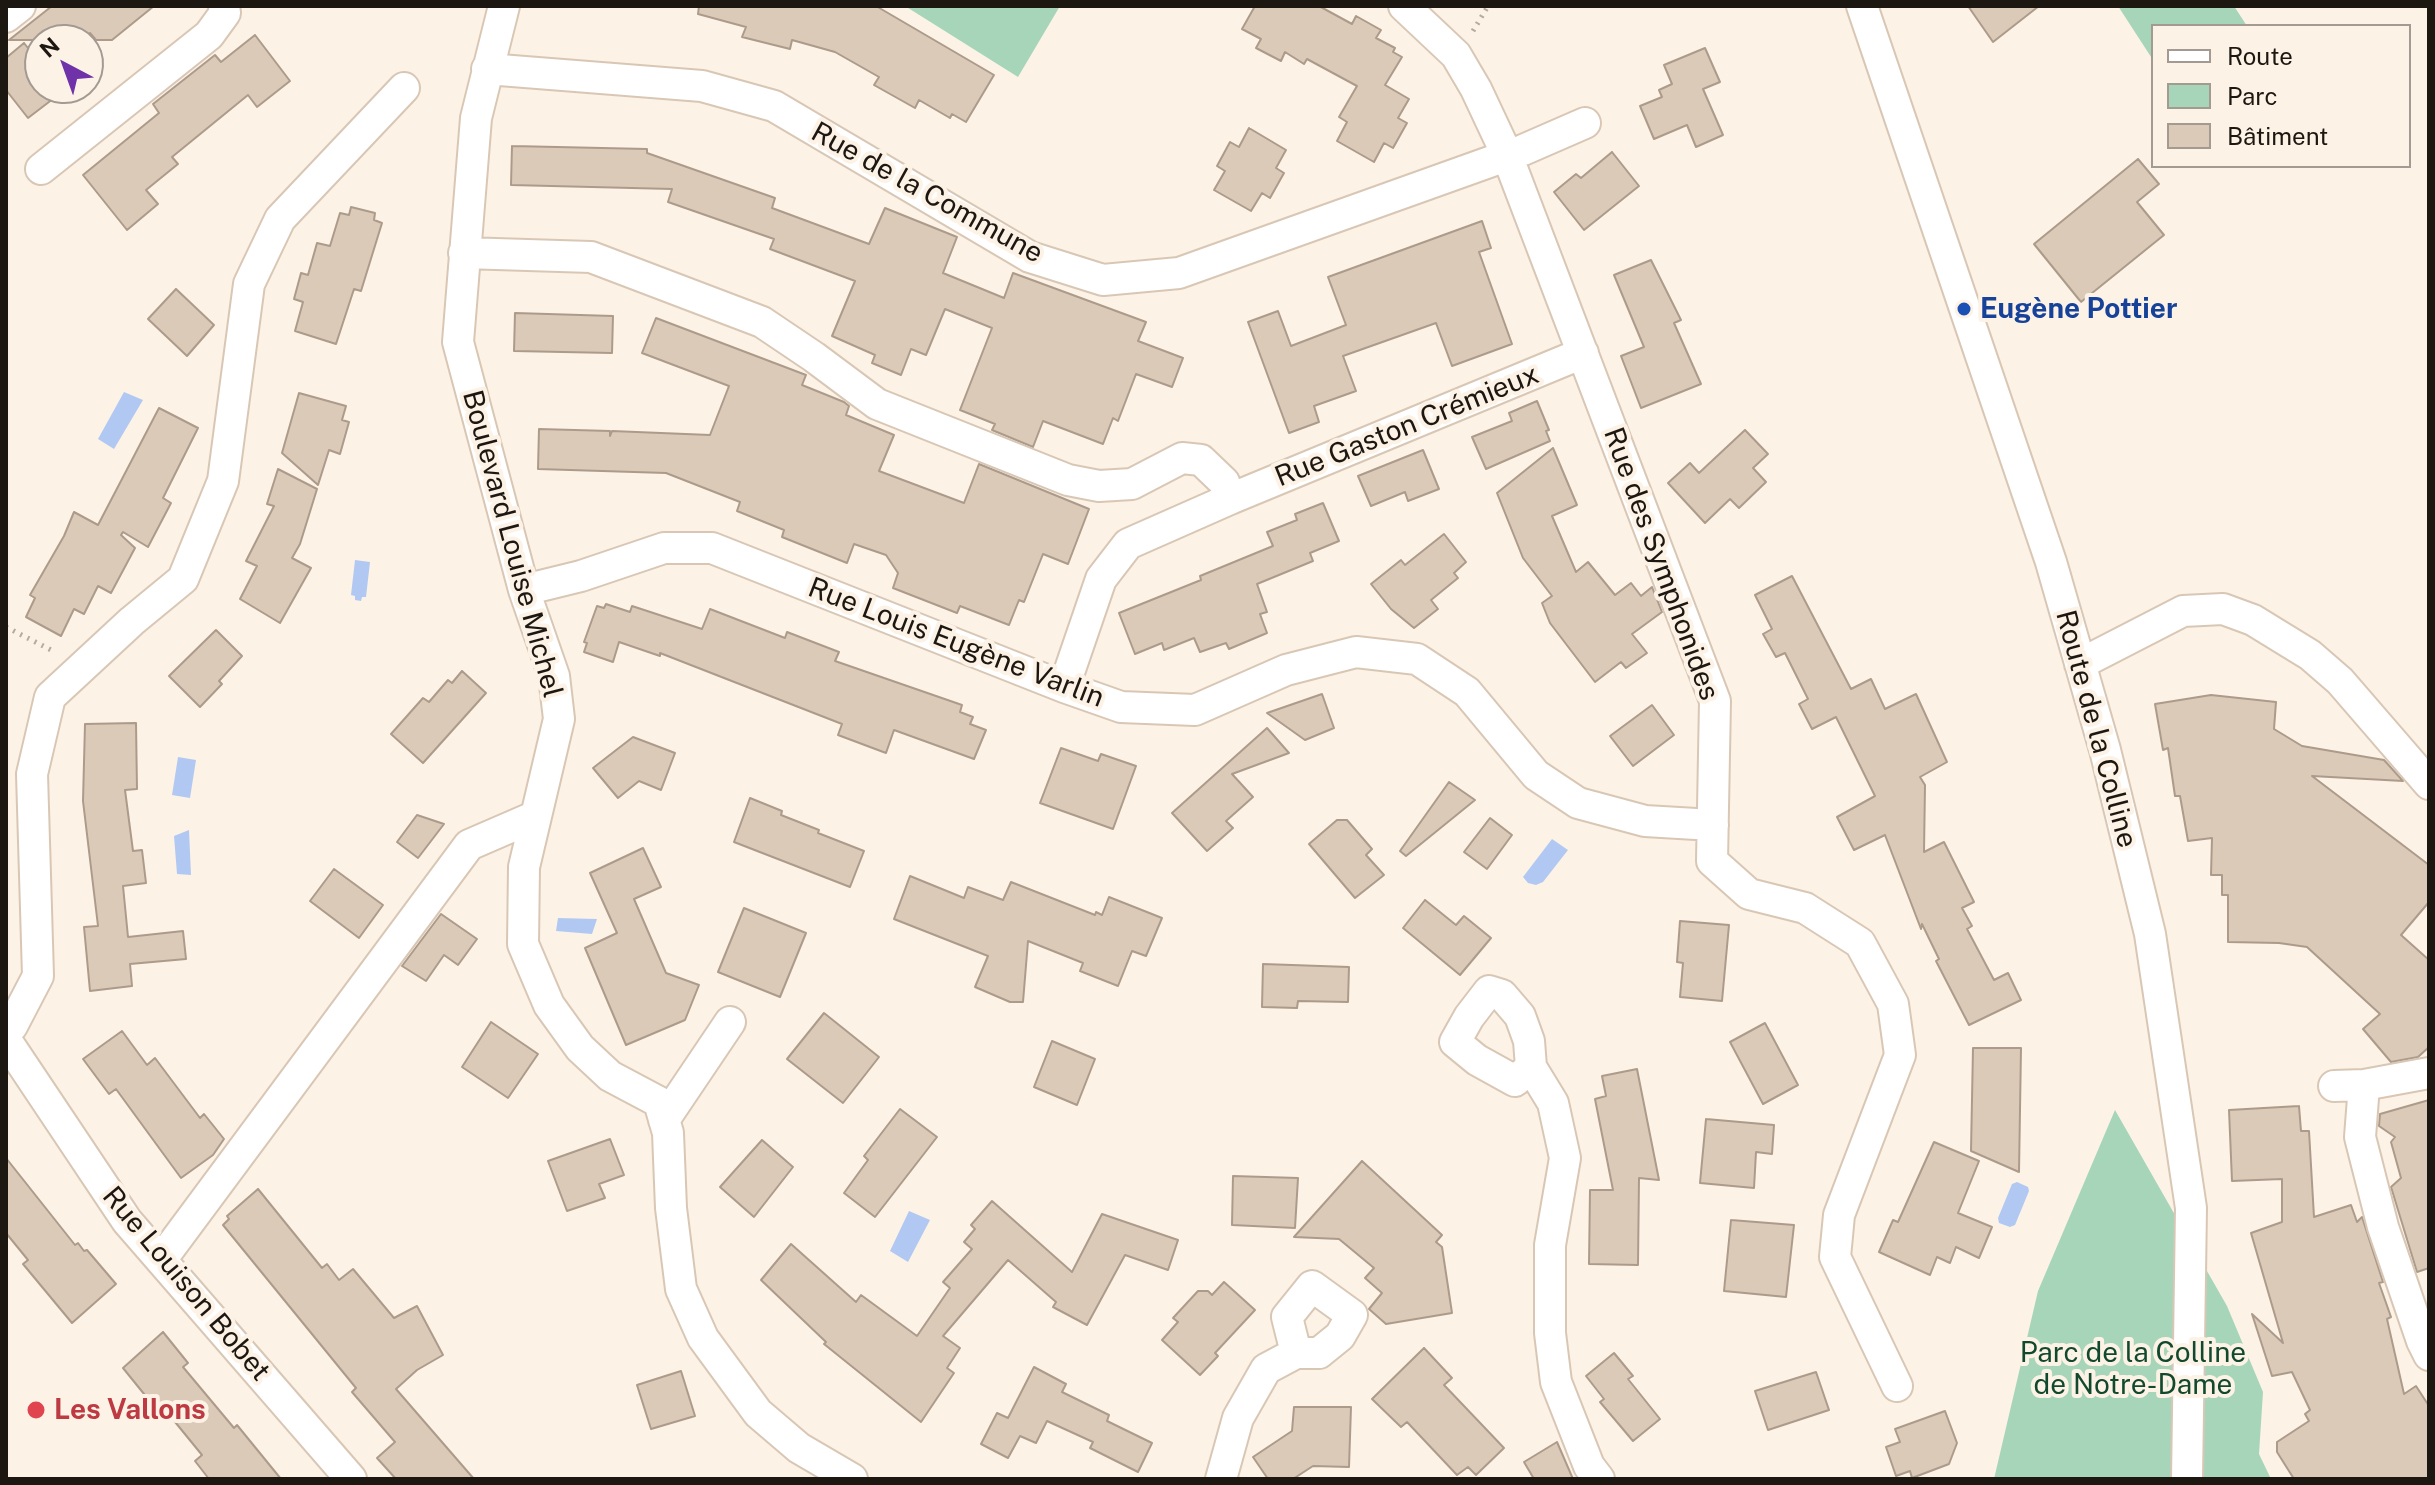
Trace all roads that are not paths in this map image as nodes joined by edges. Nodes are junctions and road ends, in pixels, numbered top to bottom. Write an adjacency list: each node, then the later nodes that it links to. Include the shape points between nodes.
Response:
1 (20, 6): 6 (street)
2 (224, 6): 11 (street, via 225,13 209,35)
3 (504, 6): 7 (street, Boulevard Louise Michel)
4 (1404, 6): 10 (street, Rue des Symphonides, via 1456,55)
5 (1862, 6): 16 (street, Route de la Colline, via 2051,562)
6 (6, 17)
7 (487, 69): 10 (street, Rue de la Commune, via 702,86 774,106 1030,257 1103,280 1179,273); 12 (street, Boulevard Louise Michel, via 476,118)
8 (404, 88): 22 (street, via 280,219 249,284 223,481 183,579 50,697 32,774 38,976)
9 (1585, 123): 10 (street, Rue de la Commune)
10 (1507, 155): 13 (street, Rue des Symphonides)
11 (41, 169)
12 (464, 253): 14 (street, via 591,257 762,322 877,404 1068,480 1099,486 1132,484 1182,458 1201,460 1224,482); 15 (street, Boulevard Louise Michel, via 458,342)
13 (1583, 353): 14 (street, Rue Gaston Crémieux); 20 (street, Rue des Symphonides, via 1715,701)
14 (1230, 499): 17 (street, Rue Gaston Crémieux, via 1128,544 1101,579)
15 (524, 590): 17 (street, Rue Louis Eugène Varlin, via 664,548 712,548); 19 (street, Boulevard Louise Michel, via 554,676 559,719)
16 (2080, 664): 18 (street, via 2183,611 2223,609 2253,620 2310,655 2340,681); 35 (street, Route de la Colline, via 2150,934 2191,1208)
17 (1064, 687): 20 (street, Rue Louis Eugène Varlin, via 1121,707 1195,710 1286,670 1356,652 1417,659 1467,692 1536,775 1578,803 1645,821)
18 (2429, 784)
19 (536, 816): 26 (street, Boulevard Louise Michel, via 524,867 523,944 549,1005 580,1048 610,1076 659,1102); 27 (street, via 469,845)
20 (1713, 825): 30 (street, Rue des Symphonides, via 1712,861 1749,894 1805,908 1860,943 1893,1004 1900,1055 1839,1215 1835,1257)
21 (730, 1022): 26 (street)
22 (6, 1030)
23 (6, 1040): 27 (street, Rue Louison Bobet, via 127,1221)
24 (1531, 1067): 34 (street, via 1553,1103 1565,1158 1550,1245 1548,1294 1556,1382)
25 (2429, 1073): 29 (street, via 2349,1086 2383,1227)
26 (664, 1120): 32 (street, via 681,1289 703,1338 758,1413 799,1448)
27 (161, 1260): 31 (street, Rue Louison Bobet)
28 (1296, 1353): 33 (street, via 1266,1369 1238,1418)
29 (2429, 1355)
30 (1897, 1386)
31 (351, 1479)
32 (852, 1479)
33 (1221, 1479)
34 (1599, 1479)
35 (2187, 1479)

